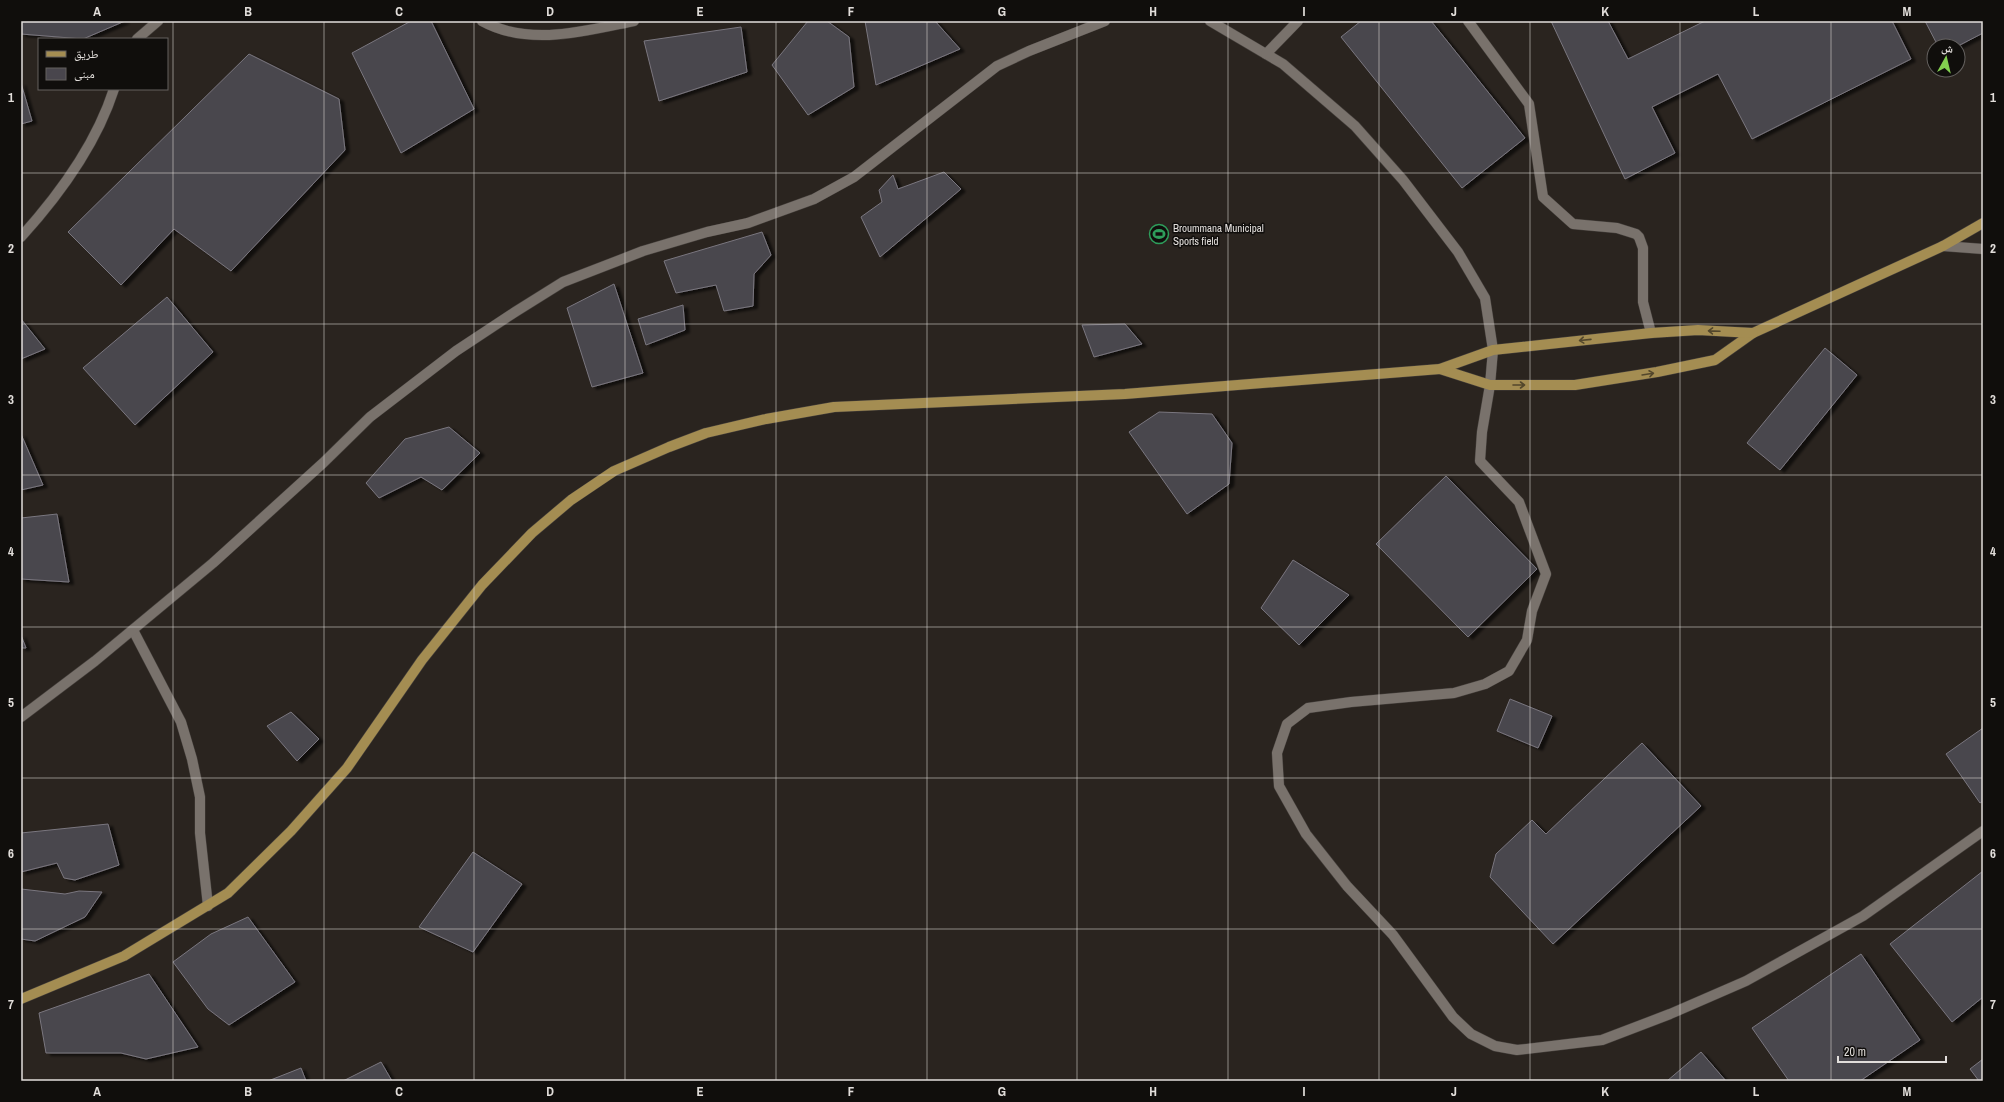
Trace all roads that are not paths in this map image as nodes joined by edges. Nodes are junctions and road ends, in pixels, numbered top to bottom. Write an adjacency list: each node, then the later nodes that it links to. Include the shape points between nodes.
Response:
1 (158, 21): 8 (street)
2 (482, 21): 3 (street, via 497,29 523,35 567,34)
3 (634, 21)
4 (1106, 21): 20 (street, via 997,66 854,177 814,200 748,223 643,251 563,282 515,312 456,351 370,417 213,563)
5 (1210, 21): 9 (street)
6 (1298, 21): 9 (street)
7 (1468, 21): 15 (street, via 1529,104 1543,197 1573,224 1616,228 1639,237 1643,248 1643,302)
8 (139, 38)
9 (1266, 54): 17 (street, via 1283,64 1355,126 1454,246 1485,298)
10 (114, 90): 12 (street, via 88,151 44,212)
11 (1983, 223): 13 (main road)
12 (21, 237)
13 (1943, 246): 14 (street); 16 (main road)
14 (1983, 249)
15 (1651, 333): 16 (main road, one-way to 15, via 1698,330); 17 (main road, one-way to 17)
16 (1753, 333): 19 (main road, one-way to 16, via 1575,385 1656,372 1715,360)
17 (1493, 350): 18 (main road); 19 (street)
18 (1440, 369): 19 (main road); 23 (main road, via 1125,394 834,407 706,433 669,447 614,471 571,500 532,533 482,585 422,660 347,768 286,837 228,893)
19 (1490, 385): 22 (street, via 1480,461 1519,502 1546,574 1532,611 1527,640 1509,671 1485,684 1454,692 1308,708 1287,724 1277,753 1279,786 1306,834 1347,886 1393,935 1453,1017 1471,1034 1494,1046 1517,1050 1602,1040 1670,1014 1746,981 1863,916)
20 (133, 630): 21 (street); 23 (street, via 181,722 192,759 200,797 200,833)
21 (21, 717)
22 (1983, 831)
23 (208, 906): 24 (main road, via 124,956)
24 (21, 999)

